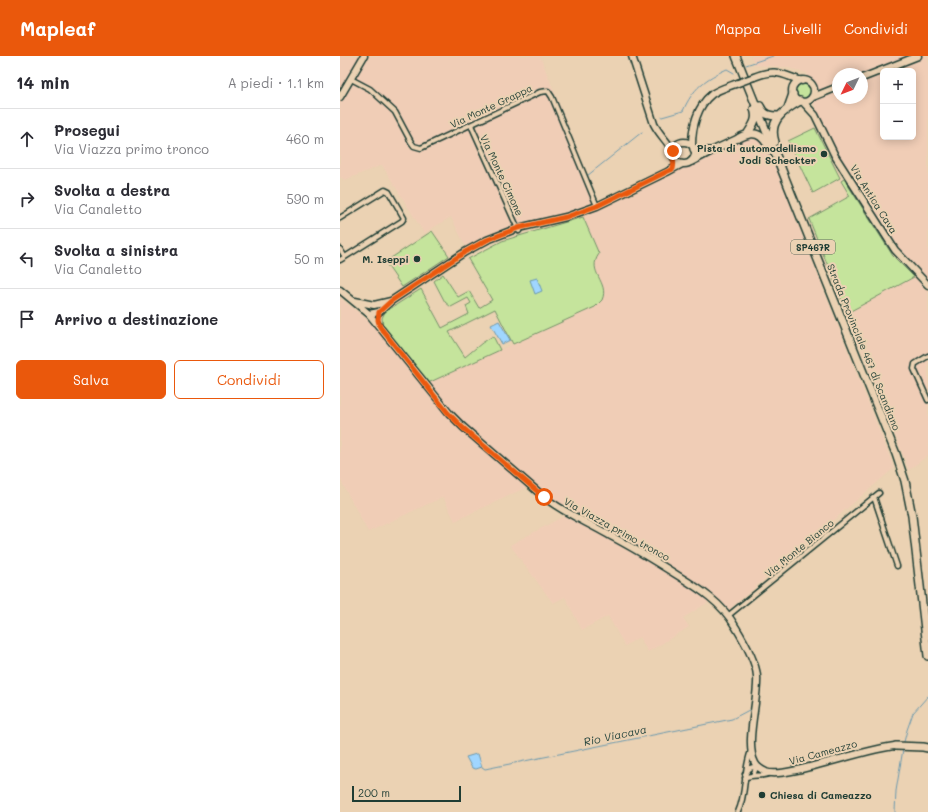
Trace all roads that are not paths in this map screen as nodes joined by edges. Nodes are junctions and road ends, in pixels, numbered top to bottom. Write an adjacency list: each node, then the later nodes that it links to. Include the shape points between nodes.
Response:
1 (364, 56): 8 (street)
2 (632, 56): 24 (street, via 654,124)
3 (736, 56): 5 (highway, Strada Provinciale 467 di Scandiano / SP467R)
4 (918, 56): 7 (street)
5 (742, 70): 19 (highway, via 763,113); 22 (highway, via 756,114 755,122); 32 (highway, Strada Provinciale 467 di Scandiano / SP467R)
6 (787, 76): 9 (street); 13 (street); 21 (street, bridge, via 774,72 764,73 718,91 701,107)
7 (868, 76)
8 (351, 79): 14 (street); 20 (street, Via Monte Grappa, via 370,89 395,112 414,146 421,148)
9 (802, 81): 10 (street, via 808,82); 13 (street, via 796,84)
10 (814, 88): 12 (street); 15 (street)
11 (832, 89): 12 (street)
12 (829, 90): 15 (street)
13 (793, 92): 16 (street, via 795,98); 17 (highway)
14 (340, 97)
15 (812, 98): 16 (street); 18 (street, Via Antica Cava)
16 (801, 102): 17 (highway); 18 (street, Via Antica Cava)
17 (788, 108): 19 (highway)
18 (815, 115): 39 (street, Via Antica Cava, via 834,156 891,244)
19 (779, 116): 32 (highway, via 772,135)
20 (471, 125): 33 (street, Via Monte Grappa, via 540,92 548,91); 35 (street, Via Monte Cimone)
21 (693, 129): 25 (street); 26 (street)
22 (748, 133): 23 (highway); 32 (highway, via 756,133 762,137)
23 (738, 138): 27 (street)
24 (668, 142): 25 (street); 28 (street)
25 (680, 143): 26 (street, via 687,142); 28 (street)
26 (693, 147): 27 (highway, via 700,151); 29 (street, via 695,155)
27 (711, 151): 29 (highway)
28 (673, 154): 30 (street, via 677,162); 31 (street)
29 (692, 161): 30 (street)
30 (682, 164): 31 (street)
31 (673, 169): 33 (street)
32 (786, 181): 53 (highway, Strada Provinciale 467 di Scandiano / SP467R, via 905,481 912,516)
33 (597, 206): 35 (street)
34 (340, 218): 37 (street, via 385,190 389,192 404,219)
35 (518, 229): 42 (street, via 487,240 465,252)
36 (340, 249): 37 (street)
37 (345, 257): 38 (street)
38 (340, 260)
39 (928, 285)
40 (340, 290): 41 (street, Via Viazza primo tronco)
41 (353, 300): 43 (street); 45 (street, Via Viazza primo tronco)
42 (391, 301): 43 (street); 44 (street)
43 (374, 305): 45 (street)
44 (379, 312): 45 (street); 46 (street)
45 (368, 314): 46 (street, Via Viazza primo tronco)
46 (380, 327): 52 (street, Via Viazza primo tronco, via 448,413 544,497 555,506 609,534 690,583)
47 (928, 356): 48 (street, via 915,364 914,369)
48 (928, 400)
49 (879, 493): 50 (street, Via Monte Bianco)
50 (874, 497): 51 (street); 52 (street, Via Monte Bianco)
51 (897, 566)
52 (729, 615): 57 (street, Via Viazza primo tronco, via 753,661 757,676)
53 (928, 652): 54 (highway, Strada Provinciale 467 di Scandiano / SP467R)
54 (928, 656)
55 (896, 746): 56 (highway); 59 (street, Via Cameazzo, via 881,747 794,771)
56 (926, 746)
57 (751, 751): 58 (street, Via Viazza primo tronco); 61 (street)
58 (757, 766): 59 (street); 60 (street); 61 (street, via 750,768)
59 (768, 774): 60 (street)
60 (753, 775): 61 (street)
61 (745, 776): 62 (street)
62 (738, 812)

